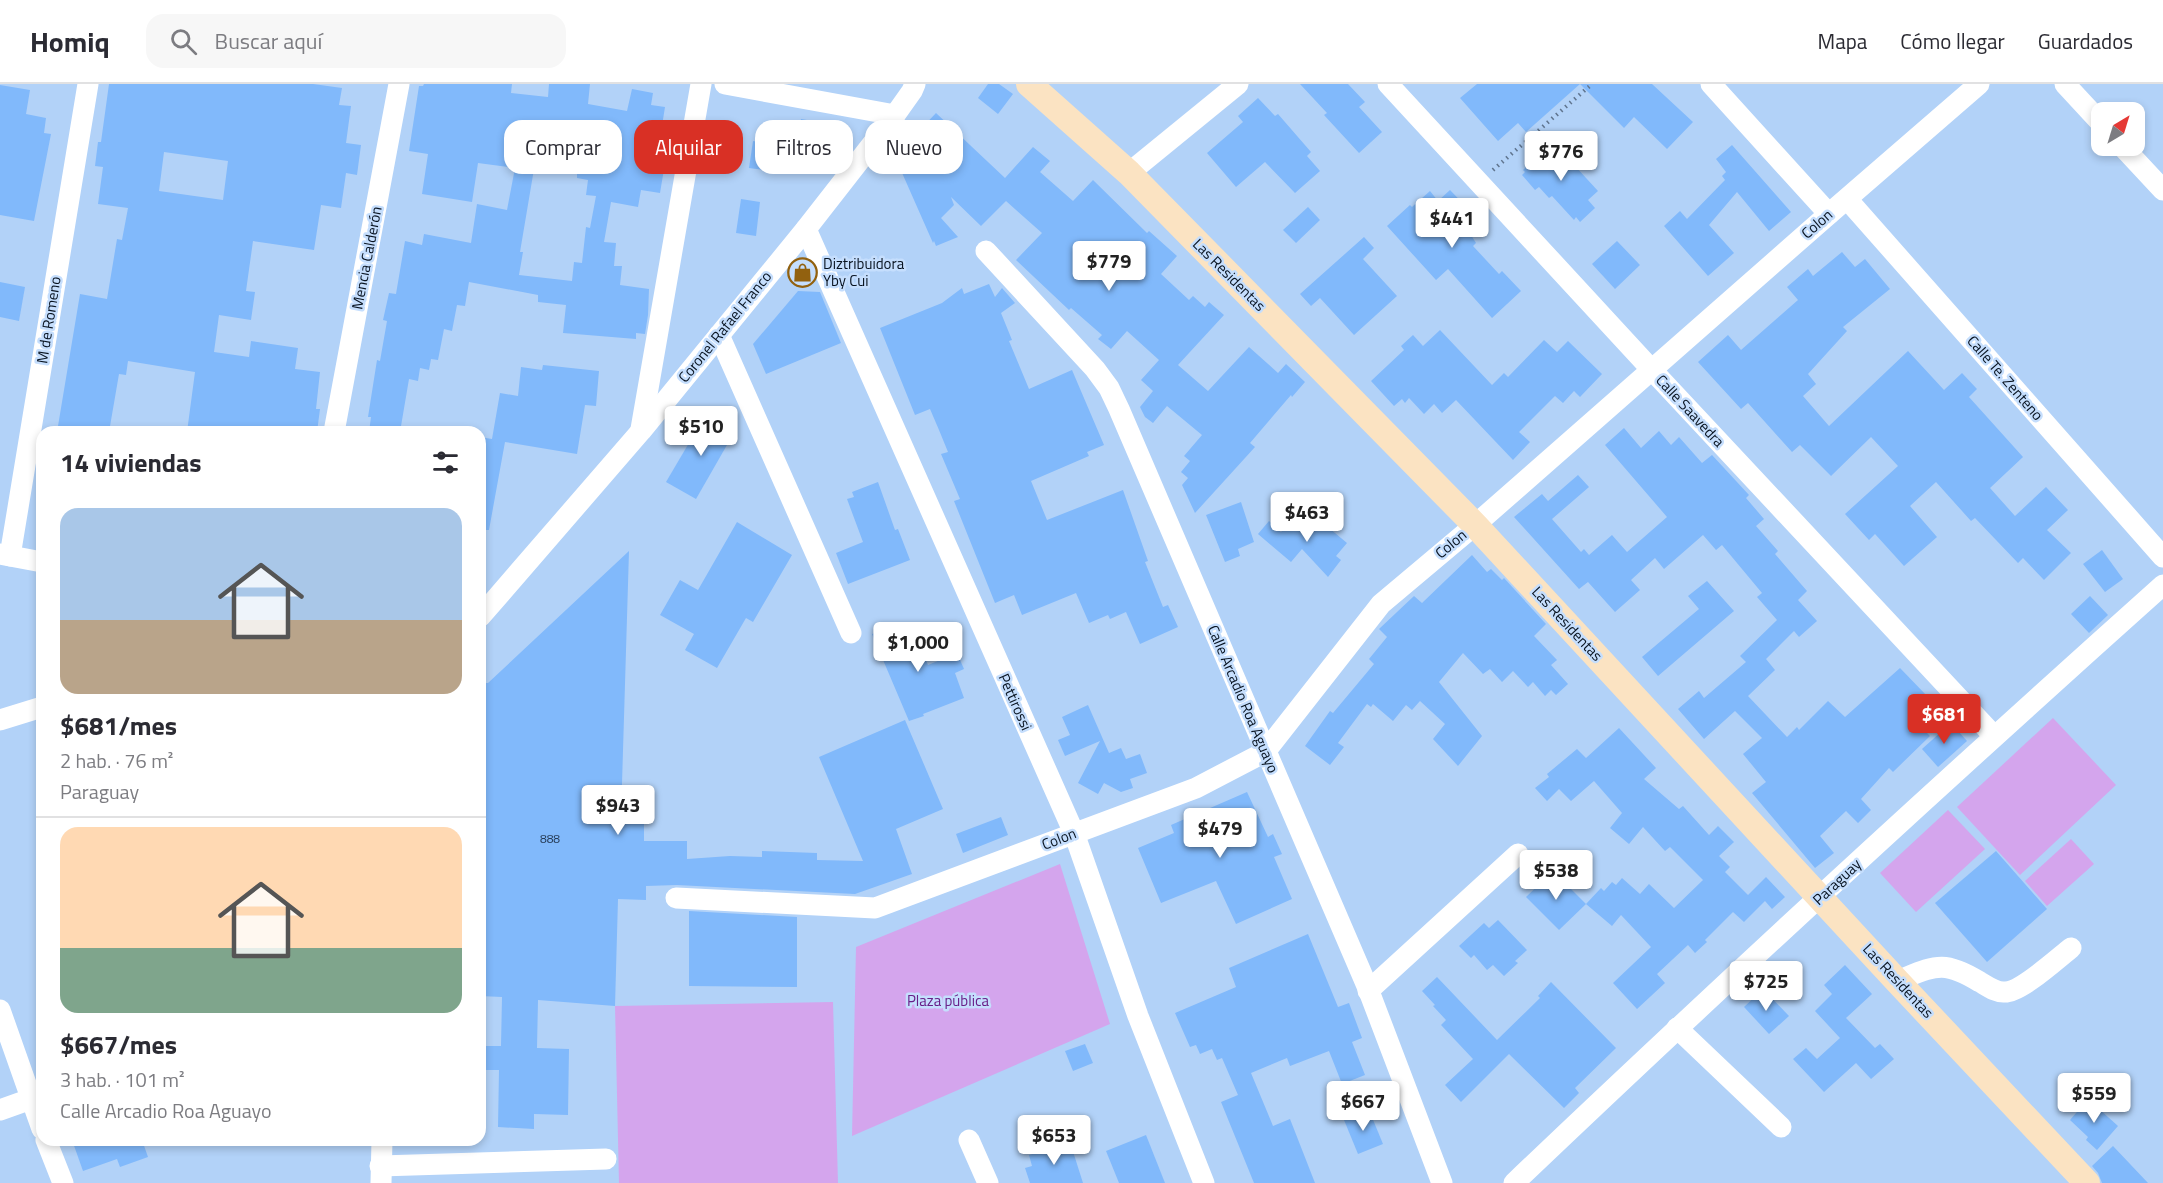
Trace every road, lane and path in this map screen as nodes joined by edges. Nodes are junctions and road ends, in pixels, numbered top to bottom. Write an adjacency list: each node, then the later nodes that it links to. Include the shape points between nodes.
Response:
1 (88, 84): 28 (street, M de Romeno)
2 (399, 84): 25 (street, Mencia Calderón)
3 (700, 84): 26 (street)
4 (725, 84): 14 (street)
5 (915, 84): 14 (street, Coronel Rafael Franco)
6 (1029, 84): 16 (main road, Las Residentas)
7 (1238, 84): 16 (street)
8 (1388, 84): 17 (street, Calle Saavedra)
9 (1592, 84): 17 (path)
10 (1711, 84): 20 (street)
11 (1979, 84): 19 (street, Colon)
12 (2065, 84): 13 (street)
13 (2091, 112)
14 (895, 115): 21 (street, Coronel Rafael Franco)
15 (2131, 156): 18 (street)
16 (1129, 173): 27 (main road, Las Residentas)
17 (1479, 183): 24 (street, Calle Saavedra)
18 (2163, 190)
19 (1847, 199): 20 (street, Colon); 29 (street, Calle Te. Zenteno)
20 (1829, 214): 24 (street, Colon)
21 (806, 229): 23 (street, Coronel Rafael Franco); 38 (street, Pettirossi)
22 (986, 250): 37 (street, Calle Arcadio Roa Aguayo, via 1109,388)
23 (719, 335): 26 (street, Coronel Rafael Franco); 33 (street)
24 (1651, 369): 27 (street, Colon); 36 (street, Calle Saavedra)
25 (335, 426)
26 (641, 430): 32 (street, Coronel Rafael Franco)
27 (1475, 525): 37 (street, Colon, via 1381,604); 40 (main road, Las Residentas)
28 (5, 555): 30 (street)
29 (2163, 557)
30 (36, 561)
31 (2163, 585): 36 (street, Paraguay)
32 (486, 610)
33 (851, 633)
34 (36, 708): 35 (street)
35 (0, 720)
36 (1994, 736): 40 (street, Paraguay)
37 (1265, 752): 38 (street, Colon, via 1196,788); 44 (street, Calle Arcadio Roa Aguayo)
38 (1074, 833): 41 (street, Colon, via 875,908); 57 (street, Pettirossi, via 1138,1016)
39 (1518, 854): 44 (street)
40 (1820, 897): 43 (main road, Las Residentas); 46 (street, Paraguay)
41 (676, 898)
42 (2071, 948): 43 (street, via 2017,990 2004,993 1948,966 1929,968)
43 (1897, 981): 60 (main road, Las Residentas)
44 (1368, 990): 58 (street, Calle Arcadio Roa Aguayo)
45 (0, 1010): 47 (street)
46 (1677, 1028): 49 (street); 59 (street, Paraguay)
47 (36, 1097): 48 (street)
48 (0, 1110)
49 (1781, 1127)
50 (969, 1140): 55 (street)
51 (48, 1146): 56 (street)
52 (382, 1146): 54 (street)
53 (606, 1159): 54 (street)
54 (380, 1175)
55 (986, 1182)
56 (63, 1183)
57 (1204, 1183)
58 (1442, 1183)
59 (1514, 1183)
60 (2087, 1183)

